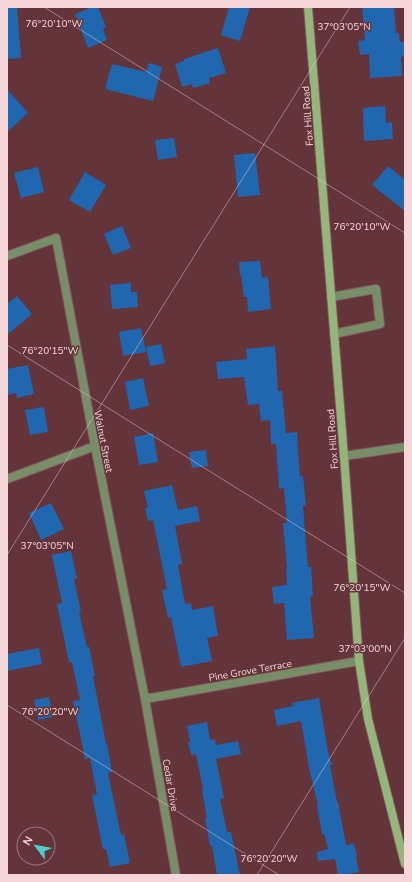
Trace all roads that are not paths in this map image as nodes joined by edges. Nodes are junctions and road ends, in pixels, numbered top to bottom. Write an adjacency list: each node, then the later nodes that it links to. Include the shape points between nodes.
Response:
1 (308, 7): 3 (main road, Fox Hill Road)
2 (7, 256): 5 (street, Walnut Street, via 56,238)
3 (331, 297): 4 (main road, Fox Hill Road); 4 (street, via 376,289 380,324)
4 (334, 334): 7 (main road, Fox Hill Road)
5 (95, 446): 8 (street); 10 (street, Walnut Street)
6 (405, 447): 7 (street)
7 (344, 456): 9 (main road, Fox Hill Road)
8 (7, 479)
9 (359, 661): 10 (street, Pine Grove Terrace); 11 (main road, Fox Hill Road, via 368,719)
10 (145, 699): 12 (street, Cedar Drive)
11 (405, 864)
12 (176, 875)

